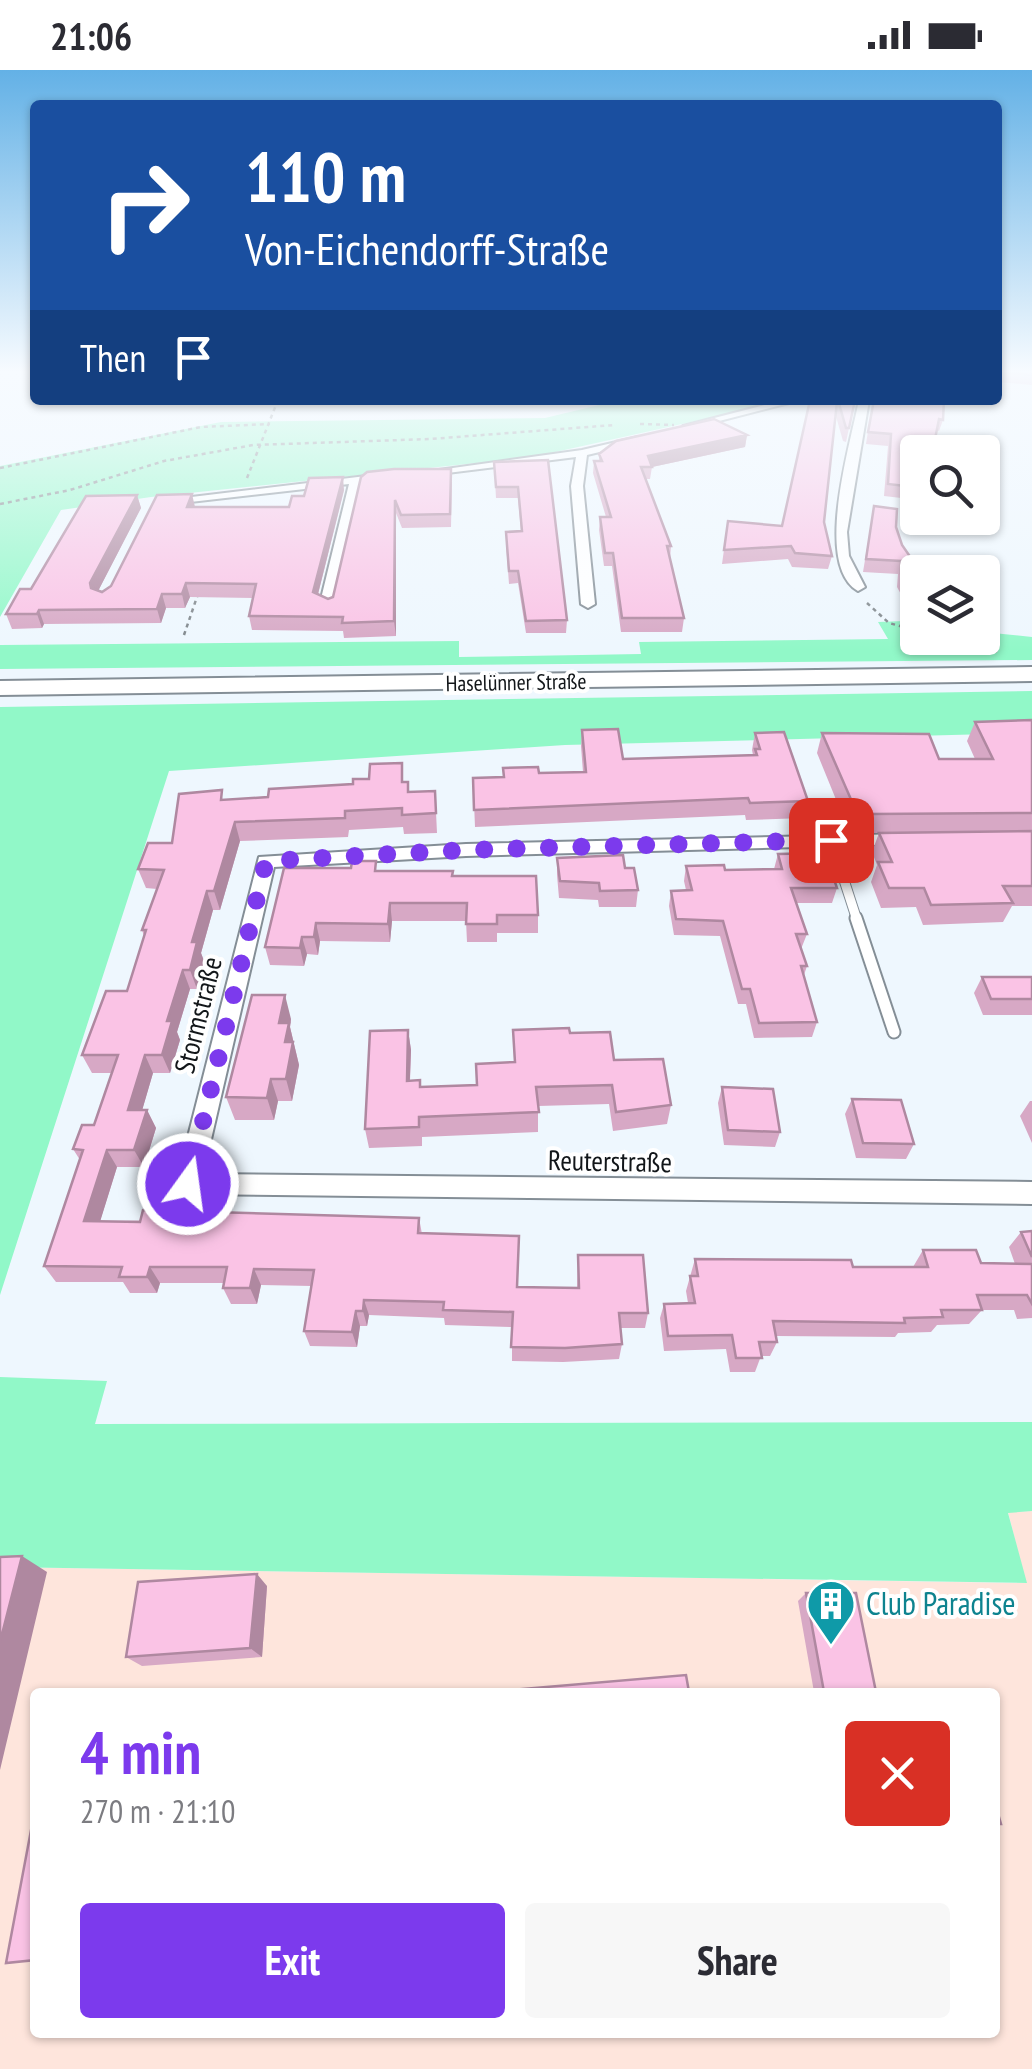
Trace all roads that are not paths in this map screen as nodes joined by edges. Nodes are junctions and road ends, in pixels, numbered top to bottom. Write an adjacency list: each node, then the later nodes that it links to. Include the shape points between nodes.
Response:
1 (496, 463): 4 (street)
2 (580, 463): 7 (street)
3 (853, 463): 6 (street, via 841,532 843,556)
4 (356, 480): 5 (street); 8 (street)
5 (154, 502)
6 (858, 587)
7 (588, 604)
8 (326, 606)
9 (1032, 674): 10 (street, Haselünner Straße)
10 (0, 688)
11 (831, 840): 12 (street); 13 (lane); 14 (street, Stormstraße, via 266,861)
12 (922, 840)
13 (894, 1032)
14 (188, 1184): 15 (street, Reuterstraße)
15 (1032, 1193)

